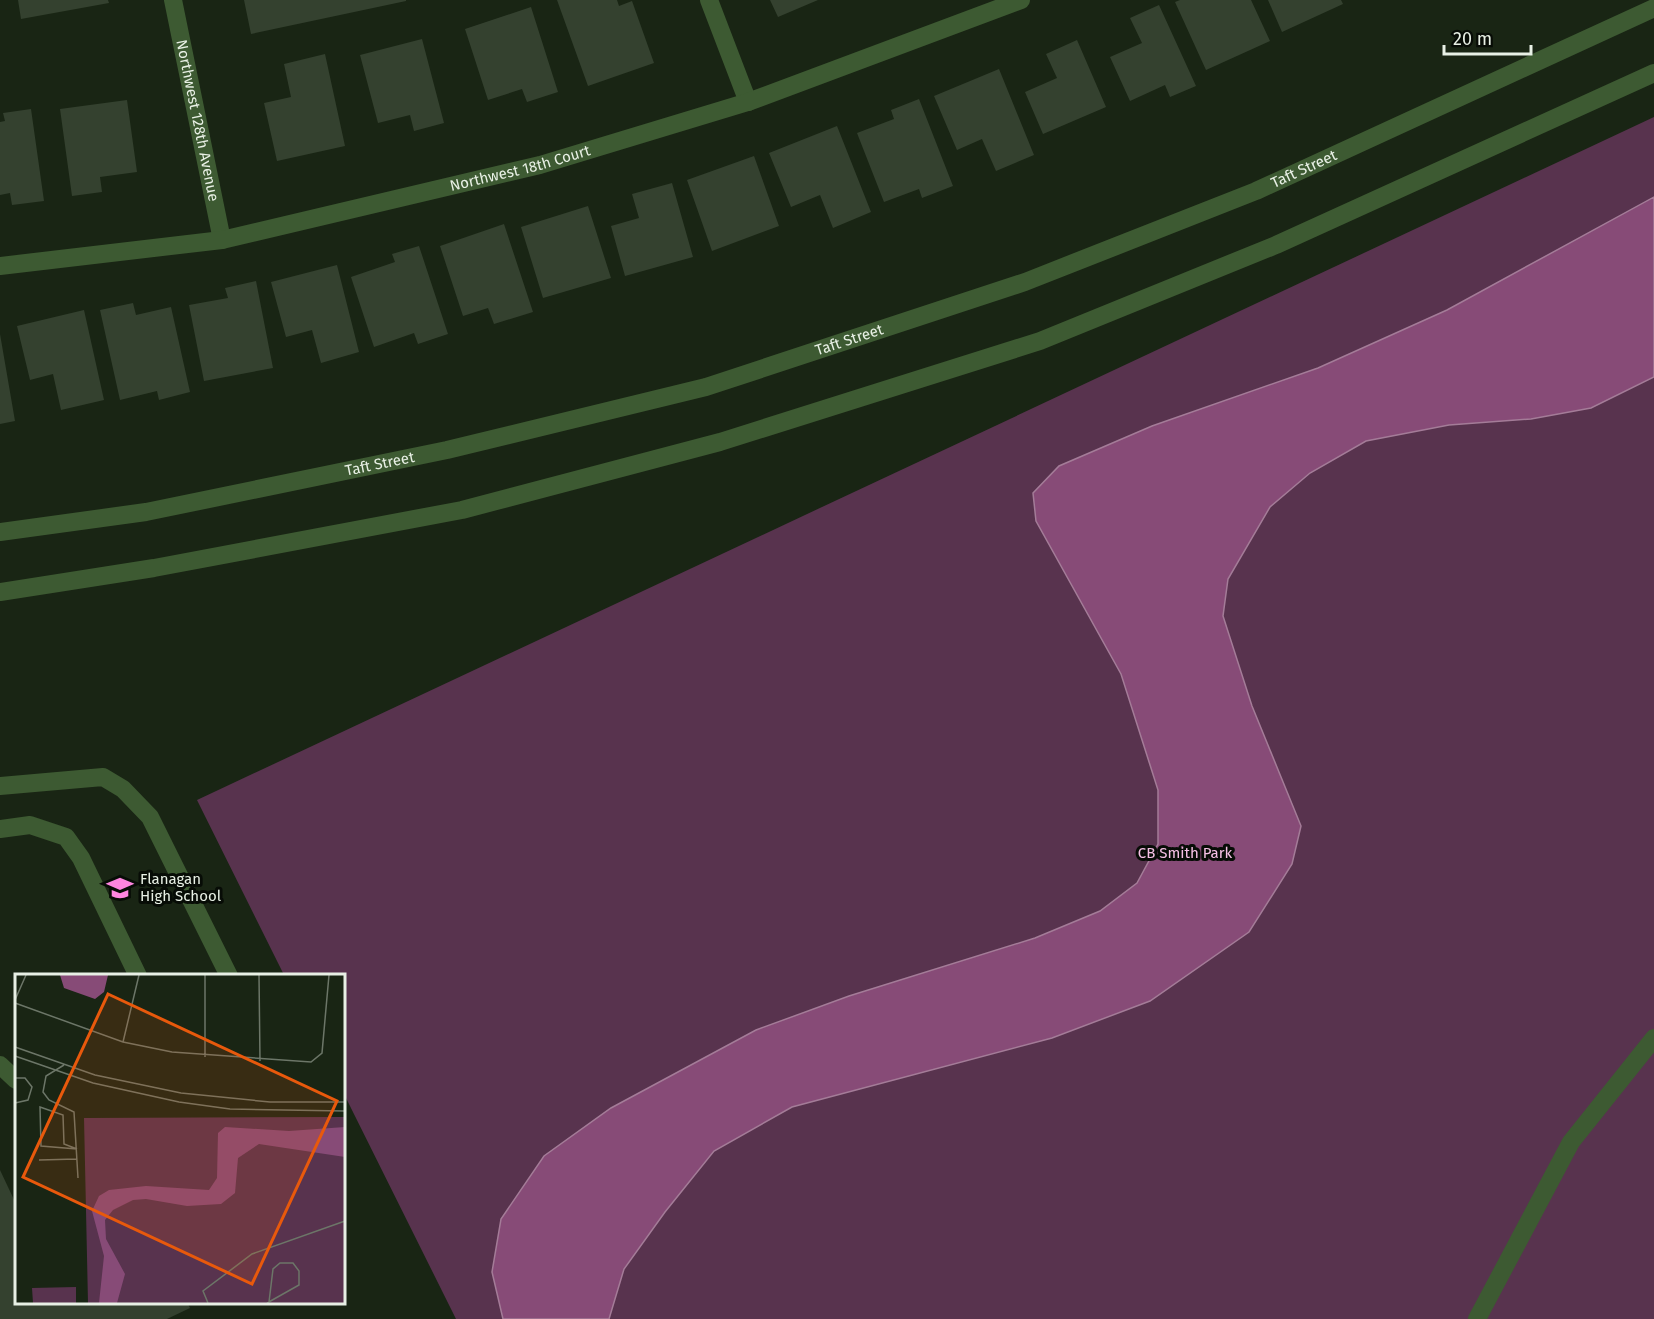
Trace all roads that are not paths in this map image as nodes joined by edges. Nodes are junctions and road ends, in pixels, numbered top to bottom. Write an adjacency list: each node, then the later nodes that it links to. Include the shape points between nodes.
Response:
1 (173, 0): 7 (street, Northwest 128th Avenue)
2 (709, 0): 6 (street)
3 (1020, 0): 6 (street, Northwest 18th Court)
4 (1654, 8): 9 (street, Taft Street, via 1256,191 1025,282 706,387 447,450 146,512)
5 (1654, 73): 10 (street, via 1276,245 1040,341 720,442 462,510 154,568)
6 (748, 102): 7 (street, Northwest 18th Court, via 540,165)
7 (222, 240): 8 (street, Northwest 18th Court)
8 (0, 266)
9 (0, 532)
10 (0, 592)
11 (0, 786): 14 (street, via 103,777 123,789 150,817)
12 (0, 829): 13 (street, via 30,825 66,837 81,858)
13 (138, 974)
14 (228, 974)
15 (1654, 1038): 18 (street, via 1570,1142)
16 (0, 1065): 17 (street)
17 (15, 1079)
18 (1476, 1319)

